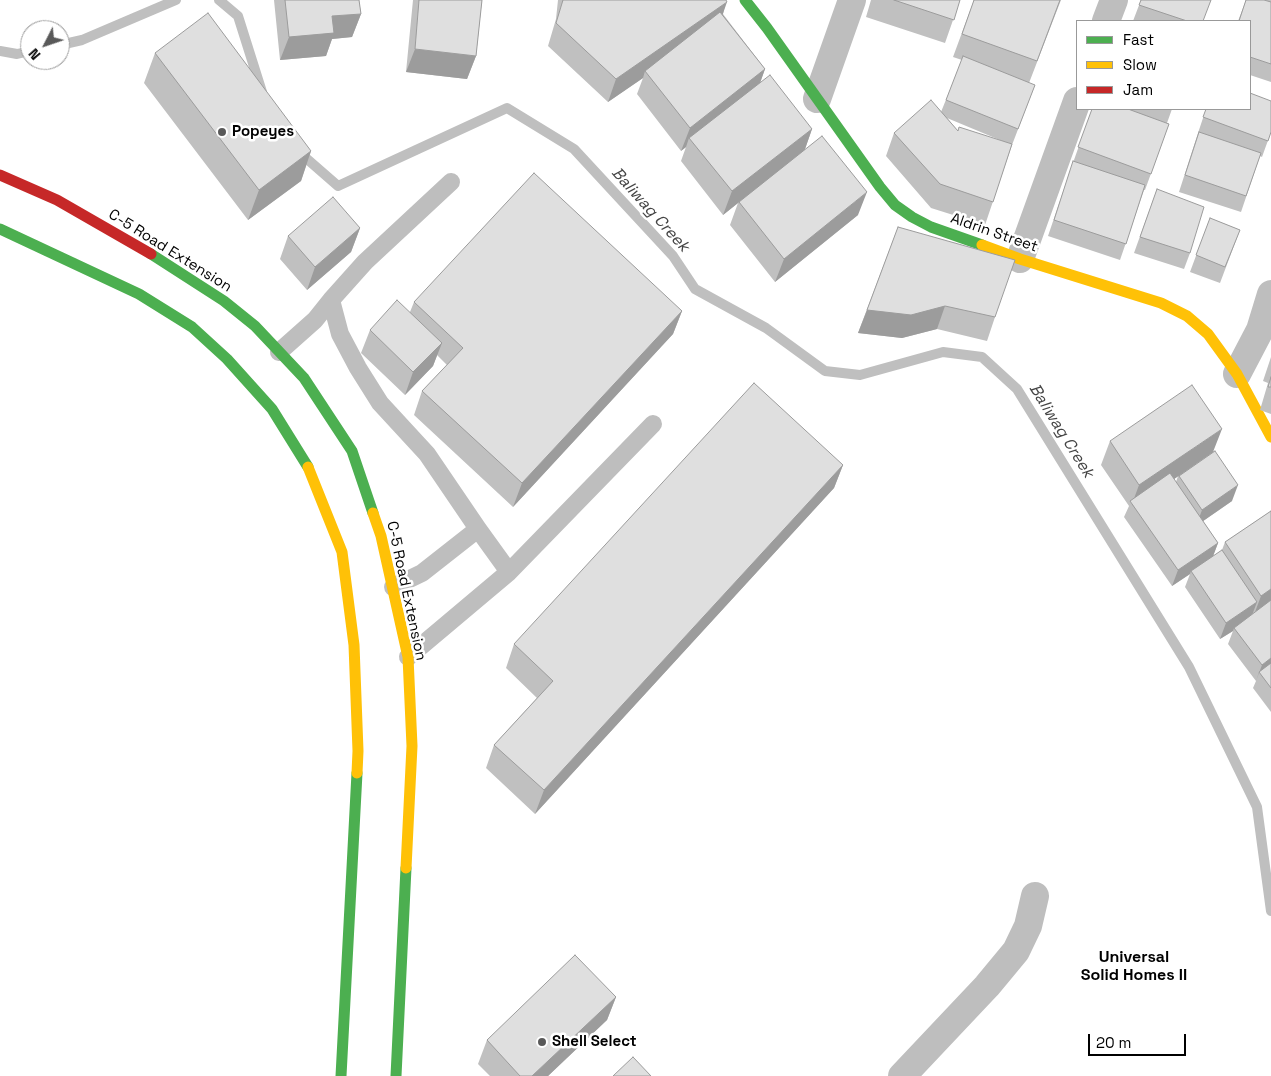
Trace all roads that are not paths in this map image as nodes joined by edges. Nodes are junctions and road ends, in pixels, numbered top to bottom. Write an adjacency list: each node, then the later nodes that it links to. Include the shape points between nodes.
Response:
1 (745, 0): 5 (main road, Aldrin Street)
2 (852, 0): 5 (street)
3 (1114, 0): 4 (street)
4 (1106, 20)
5 (818, 99): 10 (main road, Aldrin Street, via 895,204 931,227)
6 (1076, 104): 10 (street)
7 (0, 175): 13 (main road, C-5 Road Extension, via 57,200 163,261 224,301 255,326)
8 (451, 182): 12 (lane, via 365,262)
9 (0, 229): 22 (main road, via 139,294 192,327 227,359 272,409 309,468 342,552 354,645 358,751)
10 (1020, 259): 14 (main road, Aldrin Street, via 1161,303 1187,316 1208,334)
11 (1271, 294): 14 (street, via 1260,330)
12 (332, 300): 13 (lane); 17 (lane, via 340,334 380,403 427,454)
13 (279, 352): 19 (main road, C-5 Road Extension, via 304,378 352,451 382,536)
14 (1237, 374): 16 (main road, Aldrin Street)
15 (654, 424): 18 (lane)
16 (1271, 437)
17 (478, 529): 18 (lane); 19 (lane, via 422,573)
18 (509, 572): 20 (lane)
19 (393, 587): 20 (main road, C-5 Road Extension)
20 (408, 657): 23 (main road, C-5 Road Extension, via 412,746)
21 (1035, 896): 24 (street, via 1028,926 1016,951)
22 (341, 1076)
23 (396, 1076)
24 (902, 1076)

